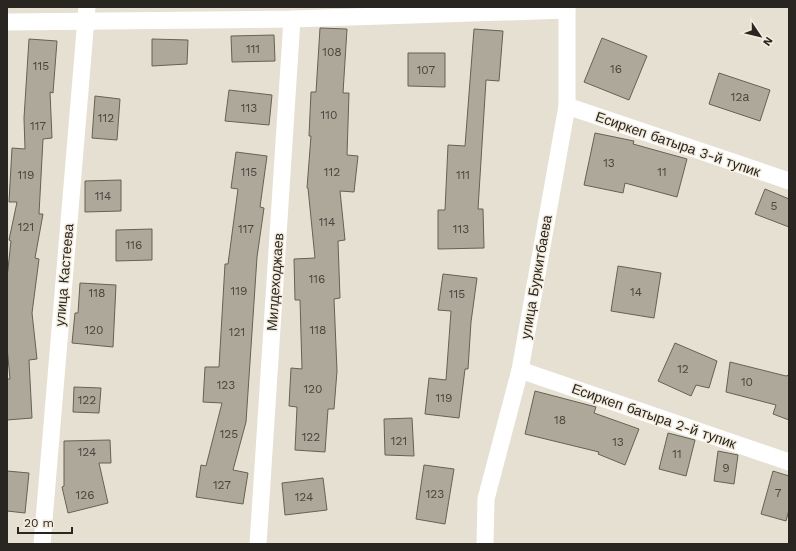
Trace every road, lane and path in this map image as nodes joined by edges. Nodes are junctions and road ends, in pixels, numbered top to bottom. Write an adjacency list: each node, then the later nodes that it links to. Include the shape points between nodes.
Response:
1 (567, 8): 2 (street); 6 (street, улица Буркитбаева)
2 (332, 12): 4 (street)
3 (86, 14): 4 (street); 5 (street); 10 (street, улица Кастеева)
4 (292, 19): 11 (street, Милдеходжаев)
5 (7, 22)
6 (567, 106): 7 (street, Есиркеп батыра 3-й тупик); 8 (street, улица Буркитбаева)
7 (789, 181)
8 (520, 370): 9 (street, Есиркеп батыра 2-й тупик); 12 (street, улица Буркитбаева, via 486,499)
9 (789, 462)
10 (42, 544)
11 (258, 544)
12 (485, 544)

